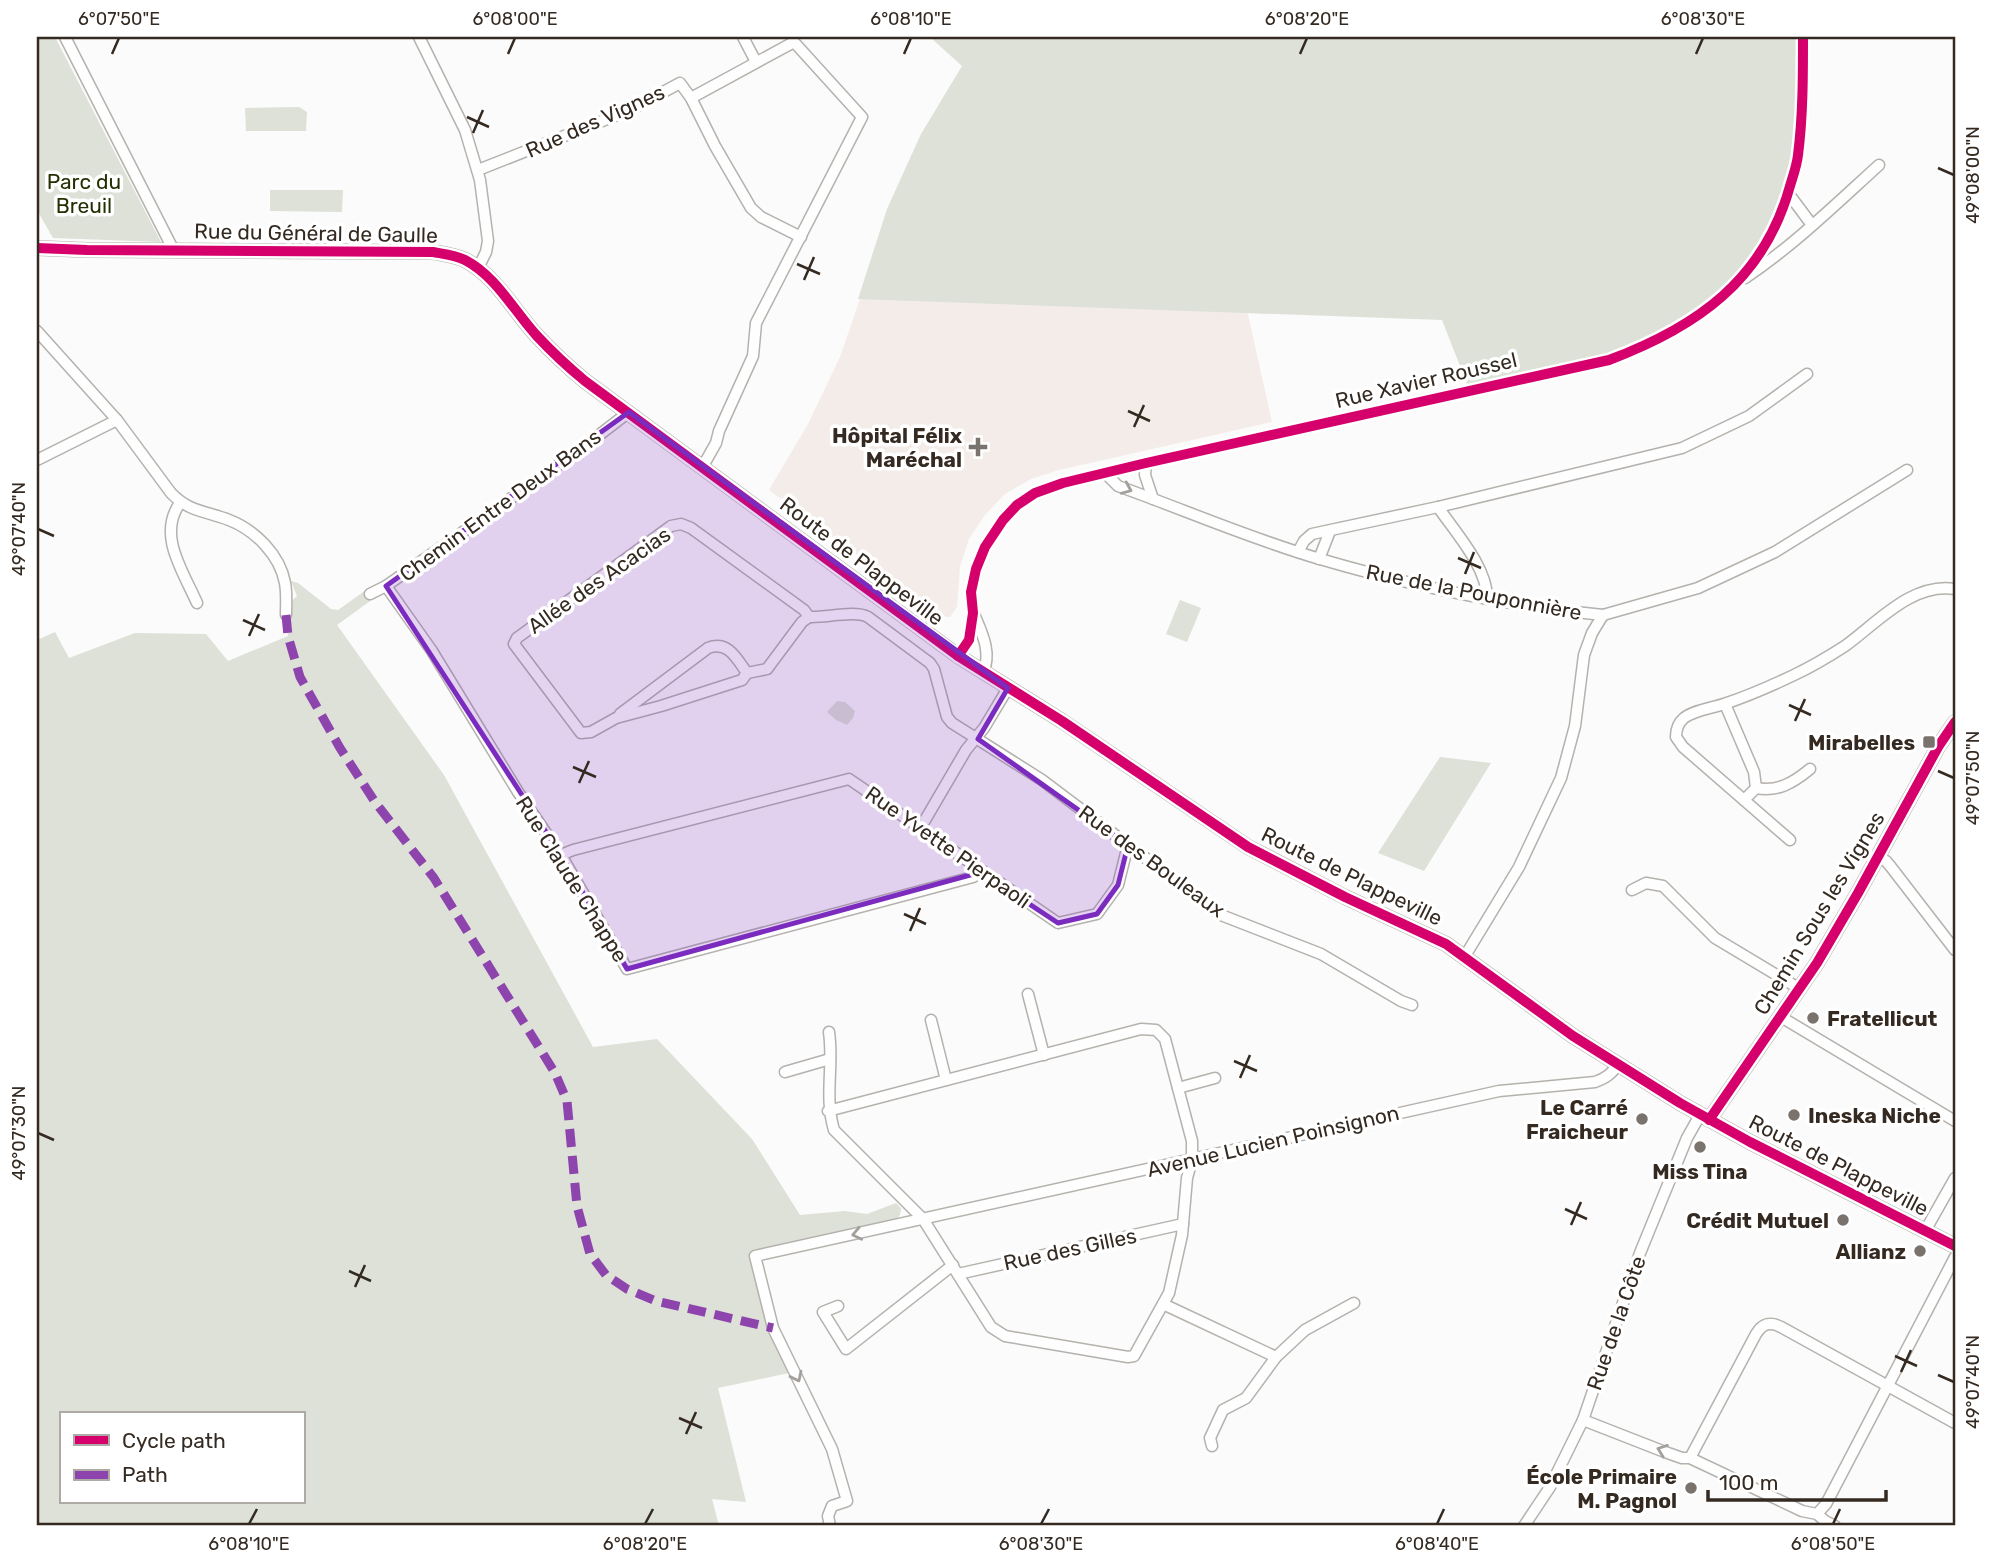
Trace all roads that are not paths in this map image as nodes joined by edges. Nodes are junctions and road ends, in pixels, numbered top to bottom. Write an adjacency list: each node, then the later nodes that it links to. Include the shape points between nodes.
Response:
1 (65, 37): 13 (street)
2 (419, 37): 8 (street, via 465,130)
3 (743, 37): 5 (street)
4 (1803, 37): 9 (street, Rue Xavier Roussel, via 1798,157)
5 (756, 62): 6 (street); 11 (street, via 794,42 862,117)
6 (691, 98): 8 (street, Rue des Vignes, via 680,83 630,110); 11 (street, Rue des Vignes, via 751,208)
7 (1879, 165): 10 (street)
8 (478, 170): 14 (street, via 488,241)
9 (1788, 193): 10 (street); 15 (street, Rue Xavier Roussel, via 1769,240)
10 (1812, 225): 15 (street)
11 (800, 236): 22 (street, via 756,323 753,356)
12 (37, 248): 13 (street, Rue du Général de Gaulle)
13 (174, 251): 14 (street, Rue du Général de Gaulle, via 433,252)
14 (478, 268): 18 (street, Rue du Général de Gaulle, via 565,364)
15 (1736, 285): 21 (street, Rue Xavier Roussel, via 1701,314 1656,340 1609,359)
16 (37, 331): 19 (street)
17 (1807, 374): 28 (street, via 1749,416 1682,448)
18 (629, 412): 22 (street, Rue du Général de Gaulle); 32 (street, Chemin Entre Deux Bans)
19 (117, 419): 20 (street); 26 (street)
20 (37, 460)
21 (1146, 463): 24 (street, Rue Xavier Roussel); 25 (street)
22 (703, 466): 27 (street, Rue du Général de Gaulle)
23 (1907, 470): 39 (street, via 1775,552 1698,587)
24 (1106, 474): 25 (street, Rue de la Pouponnière, one-way to 25, via 1118,486); 37 (street, Rue Xavier Roussel, via 1063,483 1017,505 985,547 976,569)
25 (1153, 499): 30 (street, Rue de la Pouponnière)
26 (180, 503): 36 (street, via 170,521 171,542); 38 (street, via 229,520 259,538 283,573)
27 (754, 505): 41 (street, Route de Plappeville)
28 (1438, 507): 29 (street); 35 (street, via 1483,572)
29 (1330, 531): 30 (street, via 1312,534); 31 (street)
30 (1298, 552): 31 (street, Rue de la Pouponnière)
31 (1319, 559): 35 (street, Rue de la Pouponnière)
32 (386, 586): 34 (street, Chemin Entre Deux Bans); 55 (street, Rue Claude Chappe)
33 (1955, 589): 45 (street, via 1944,587 1911,596 1812,667)
34 (369, 594)
35 (1488, 599): 39 (street, Rue de la Pouponnière)
36 (197, 603)
37 (973, 613): 41 (street, Rue Xavier Roussel, via 968,640); 43 (street, Rue Xavier Roussel, via 988,656)
38 (286, 615)
39 (1603, 615): 60 (street, Rue de la Pouponnière, via 1584,655 1575,726 1561,778 1519,867)
40 (808, 617): 42 (street, Allée des Acacias, via 768,669); 46 (street, Allée des Acacias, via 691,528 671,526 515,641 581,733); 48 (street, via 868,617 930,663 947,717)
41 (958, 656): 43 (street, Route de Plappeville)
42 (747, 673): 46 (street, Allée des Acacias, via 742,680); 46 (street, Allée des Acacias, via 725,646 717,644)
43 (983, 673): 44 (street, Route de Plappeville)
44 (1007, 688): 48 (street); 60 (street, Route de Plappeville, via 1248,847)
45 (1725, 704): 50 (street, via 1754,772); 51 (street, via 1682,719 1676,737)
46 (615, 718)
47 (1955, 722): 56 (street, Chemin Sous les Vignes)
48 (976, 738): 52 (street); 54 (street, Rue des Bouleaux, via 1042,780)
49 (1811, 769): 50 (street, via 1788,785)
50 (1756, 788): 51 (street)
51 (1744, 800): 53 (street)
52 (920, 827): 55 (street, Rue Yvette Pierpaoli, via 849,779); 57 (street, Rue Yvette Pierpaoli)
53 (1790, 840)
54 (1128, 845): 57 (street, Rue Yvette Pierpaoli, via 1118,885 1097,914 1058,923); 63 (street, Rue des Bouleaux, via 1221,915 1321,954)
55 (561, 855): 57 (street, Rue Claude Chappe, via 627,969)
56 (1878, 856): 59 (street); 61 (street, Chemin Sous les Vignes)
57 (981, 872)
58 (1632, 890): 61 (street, via 1646,883 1663,886 1715,938)
59 (1955, 950)
60 (1465, 956): 69 (street, Route de Plappeville)
61 (1800, 989): 64 (street, Chemin Sous les Vignes)
62 (1028, 994): 67 (street)
63 (1412, 1005)
64 (1781, 1017): 75 (street, Chemin Sous les Vignes); 76 (street)
65 (930, 1020): 72 (street)
66 (829, 1032): 68 (street)
67 (1044, 1055): 72 (street); 73 (street, via 1142,1029 1156,1030 1165,1038)
68 (830, 1059): 70 (street); 74 (street)
69 (1618, 1065): 75 (street, Route de Plappeville); 77 (street, Avenue Lucien Poinsignon, via 1595,1082 1499,1091)
70 (785, 1072)
71 (1215, 1078): 73 (street)
72 (946, 1080): 74 (street)
73 (1178, 1087): 77 (street, via 1192,1141)
74 (828, 1111): 79 (street, via 834,1130)
75 (1704, 1118): 81 (street, Route de Plappeville); 90 (street, Rue de la Côte, via 1687,1138 1640,1253)
76 (1955, 1121)
77 (1192, 1160): 79 (street, Avenue Lucien Poinsignon); 80 (street)
78 (1955, 1178): 81 (street)
79 (923, 1219): 84 (street); 95 (street, Avenue Lucien Poinsignon, one-way to 95, via 755,1256 773,1328 832,1449 847,1501 832,1506)
80 (1183, 1224): 84 (street, Rue des Gilles); 86 (street)
81 (1925, 1231): 82 (street, Route de Plappeville)
82 (1955, 1246)
83 (1955, 1257): 89 (street)
84 (955, 1270): 86 (street, via 991,1327 1005,1336 1128,1357 1134,1356); 87 (street, via 846,1349 823,1312)
85 (1354, 1303): 88 (street, via 1305,1330)
86 (1163, 1304): 88 (street)
87 (838, 1306)
88 (1276, 1357): 92 (street, via 1246,1398 1223,1410 1210,1438)
89 (1887, 1386): 91 (street); 93 (street, via 1781,1326 1766,1324 1756,1334); 94 (street)
90 (1583, 1420): 93 (street, one-way to 90); 96 (street, Rue de la Côte, via 1550,1487)
91 (1955, 1423)
92 (1212, 1446)
93 (1690, 1458): 94 (street)
94 (1817, 1514): 97 (street)
95 (830, 1526)
96 (1524, 1526)
97 (1835, 1526)

